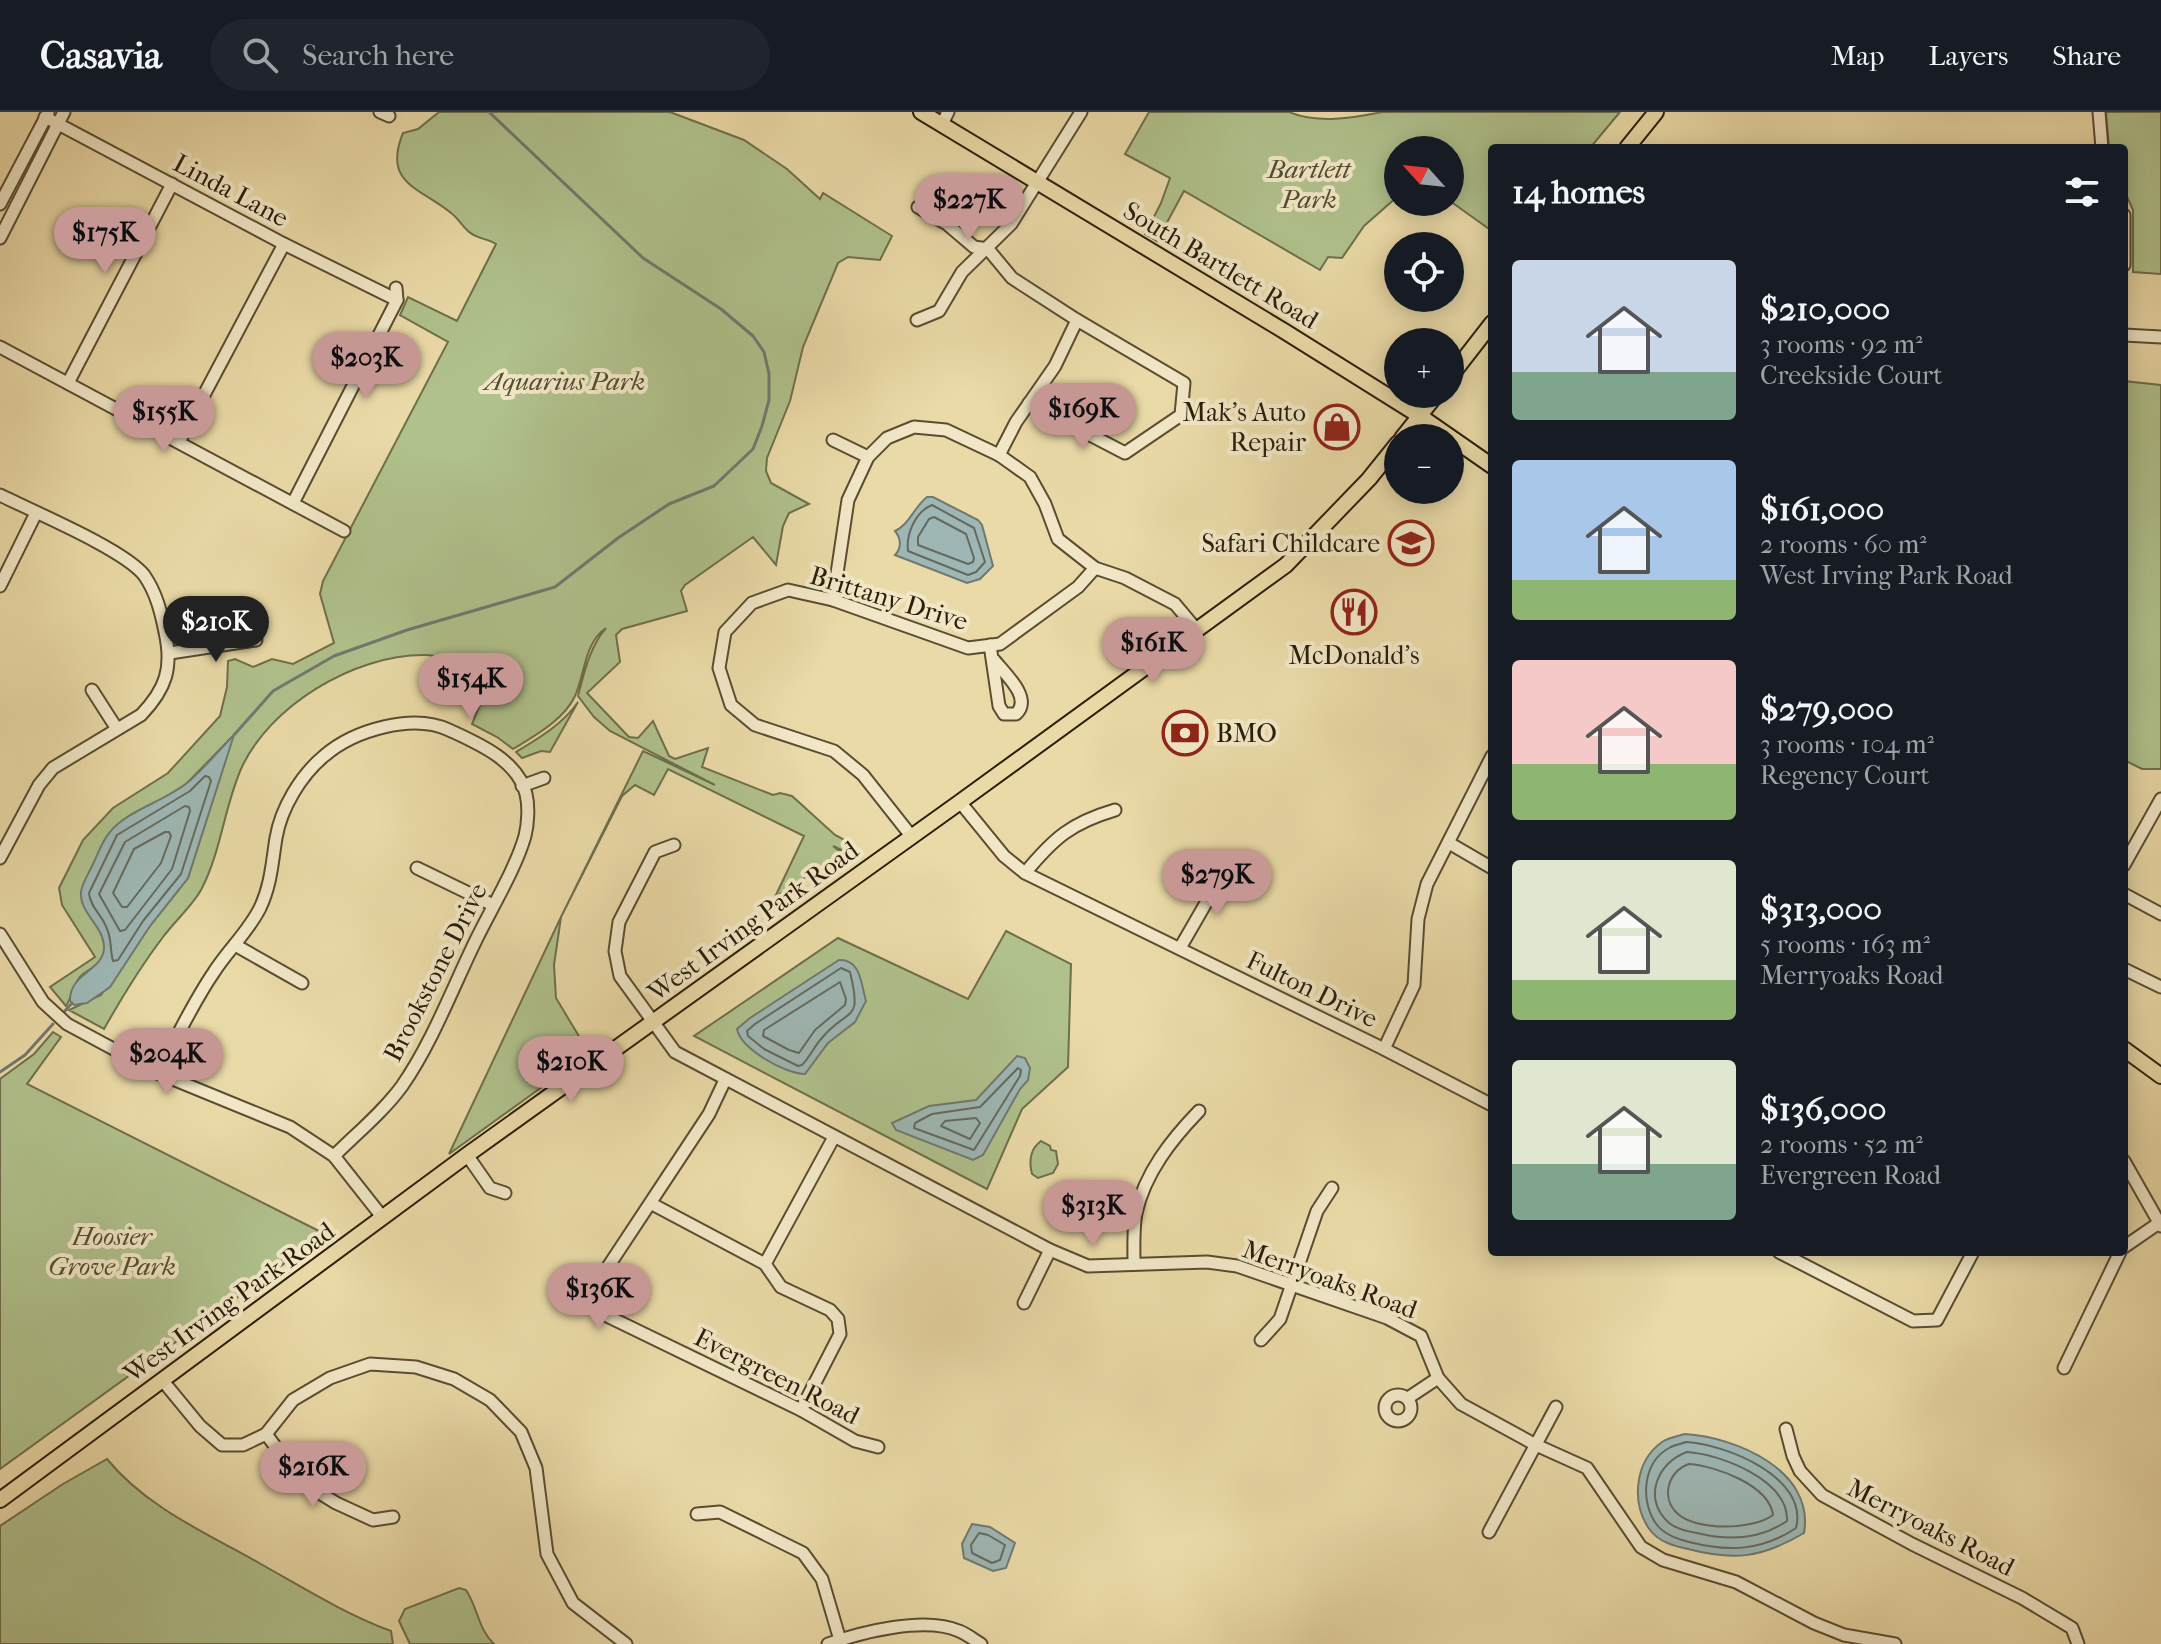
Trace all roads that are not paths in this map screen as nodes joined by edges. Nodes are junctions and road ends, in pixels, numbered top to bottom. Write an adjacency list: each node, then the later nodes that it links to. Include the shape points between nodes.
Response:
1 (64, 112): 8 (street)
2 (921, 112): 7 (main road, South Bartlett Road)
3 (1081, 112): 12 (street)
4 (1656, 112): 9 (main road)
5 (2099, 112): 10 (street)
6 (47, 114): 8 (street, Linda Lane); 13 (street)
7 (945, 118): 12 (main road, South Bartlett Road)
8 (58, 124): 11 (street, Linda Lane); 15 (street)
9 (1630, 144)
10 (2102, 144)
11 (172, 184): 17 (street, Linda Lane); 26 (street)
12 (1038, 184): 18 (street); 29 (main road, South Bartlett Road)
13 (0, 206): 15 (street)
14 (918, 207): 18 (street, via 974,247)
15 (12, 214): 16 (street)
16 (0, 238)
17 (284, 244): 32 (street); 38 (street, Linda Lane, via 397,294)
18 (988, 249): 19 (street, via 962,272 939,311); 20 (street, via 1012,278)
19 (917, 320)
20 (1077, 320): 27 (street); 27 (street, via 1184,383 1181,415 1125,453)
21 (1488, 328): 25 (main road)
22 (2128, 335): 23 (street)
23 (2161, 337)
24 (0, 347): 26 (street)
25 (1464, 359)
26 (68, 383): 32 (street)
27 (1029, 403): 33 (street)
28 (1426, 408): 29 (main road)
29 (1420, 416): 30 (main road); 36 (main road, South Bartlett Road)
30 (1413, 424)
31 (833, 440): 34 (street)
32 (179, 442): 38 (street)
33 (999, 455): 34 (street, via 946,430 914,427 887,438); 41 (street, via 1030,477 1058,539)
34 (868, 457): 43 (street, via 848,500)
35 (1384, 460): 44 (main road, West Irving Park Road, via 1286,565)
36 (1488, 463)
37 (0, 495): 39 (street)
38 (293, 503): 40 (street)
39 (36, 513): 42 (street); 47 (street, via 109,550 144,576 159,604)
40 (344, 531)
41 (1095, 568): 44 (street, via 1175,604); 46 (street, Brittany Drive, via 1078,587 1000,644)
42 (0, 586)
43 (833, 600): 46 (street, Brittany Drive, via 968,648); 57 (street, Brittany Drive, via 788,590 752,603 725,632 719,668 724,686 731,705 755,725 834,751 863,775)
44 (1196, 629): 55 (main road, West Irving Park Road)
45 (256, 640): 47 (street)
46 (990, 645): 48 (street)
47 (170, 653): 50 (street, via 160,692 141,715)
48 (994, 660)
49 (92, 690): 50 (street)
50 (117, 729): 60 (street, via 53,768)
51 (1488, 764): 58 (street)
52 (544, 778): 53 (street)
53 (522, 786): 67 (street, Brookstone Drive, via 525,836); 70 (street, via 501,758 442,726 398,724 343,744 325,755 293,794 276,835 264,897)
54 (2161, 799): 61 (street)
55 (960, 802): 57 (main road, West Irving Park Road); 65 (street, Fulton Drive, via 1004,856)
56 (1115, 810): 65 (street, via 1076,824)
57 (912, 837): 75 (main road, West Irving Park Road)
58 (1449, 843): 62 (street); 76 (street, via 1427,884 1418,919 1414,985)
59 (674, 845): 75 (street, Merryoaks Road, via 655,852 619,922 615,951 620,976)
60 (0, 858)
61 (2128, 858)
62 (1488, 866)
63 (417, 868): 67 (street)
64 (1225, 870): 71 (street)
65 (1025, 873): 71 (street, Fulton Drive)
66 (2128, 896): 68 (street)
67 (493, 905): 85 (street, Brookstone Drive, via 401,1088)
68 (2161, 914)
69 (0, 935): 78 (street, via 53,1014)
70 (235, 945): 73 (street); 78 (street, via 201,992)
71 (1180, 948): 76 (street, Fulton Drive)
72 (2128, 971): 74 (street)
73 (302, 983)
74 (2161, 987)
75 (652, 1023): 80 (street, Merryoaks Road, via 675,1052); 84 (main road, West Irving Park Road)
76 (1384, 1049): 81 (street, Fulton Drive)
77 (2128, 1052): 79 (main road)
78 (158, 1073): 85 (street, via 290,1127)
79 (2161, 1076)
80 (725, 1080): 83 (street, Merryoaks Road); 89 (street, Evergreen Road)
81 (1488, 1103)
82 (1199, 1111): 98 (street, via 1170,1141 1153,1170 1136,1214)
83 (834, 1137): 93 (street, Merryoaks Road); 97 (street)
84 (467, 1155): 88 (street, via 490,1188); 90 (main road, West Irving Park Road)
85 (334, 1156): 90 (street)
86 (2128, 1168): 91 (street)
87 (1332, 1188): 99 (street, via 1317,1211)
88 (505, 1193)
89 (652, 1204): 97 (street); 107 (street, Evergreen Road, via 594,1288 594,1303 603,1314)
90 (383, 1218): 104 (main road, West Irving Park Road)
91 (2160, 1224): 92 (street)
92 (2128, 1244)
93 (1050, 1250): 98 (street, Merryoaks Road, via 1088,1266); 100 (street)
94 (1787, 1256): 95 (street, via 1913,1321 1937,1320)
95 (1971, 1256)
96 (2118, 1256): 102 (street)
97 (765, 1264): 107 (street, via 781,1287 838,1319 840,1334)
98 (1134, 1264): 99 (street, Merryoaks Road, via 1207,1262)
99 (1293, 1284): 101 (street, via 1280,1319); 103 (street, Merryoaks Road, via 1421,1336)
100 (1024, 1303)
101 (1261, 1340)
102 (2064, 1368)
103 (1438, 1378): 105 (street); 110 (street, Merryoaks Road, via 1461,1404)
104 (163, 1381): 109 (street, via 222,1445 243,1445); 112 (main road, West Irving Park Road)
105 (1408, 1398)
106 (1556, 1407): 110 (street)
107 (801, 1410): 111 (street, Evergreen Road, via 855,1441)
108 (1786, 1429): 120 (street, Merryoaks Road, via 1800,1471 1822,1495 2022,1598 2072,1628)
109 (266, 1434): 114 (street, via 302,1482 373,1520); 117 (street, via 293,1400 330,1378 370,1364 416,1367 454,1379 490,1400 521,1432 536,1468 547,1554 573,1603)
110 (1536, 1445): 115 (street); 119 (street, Merryoaks Road, via 1587,1468 1641,1547 1663,1560 1736,1582 1844,1635)
111 (878, 1447)
112 (0, 1500)
113 (697, 1514): 116 (street, via 720,1512 803,1553 822,1579)
114 (393, 1517)
115 (1489, 1532)
116 (834, 1642): 118 (street, via 913,1625 957,1629)
117 (626, 1644)
118 (981, 1644)
119 (1895, 1644)
120 (2078, 1644)

